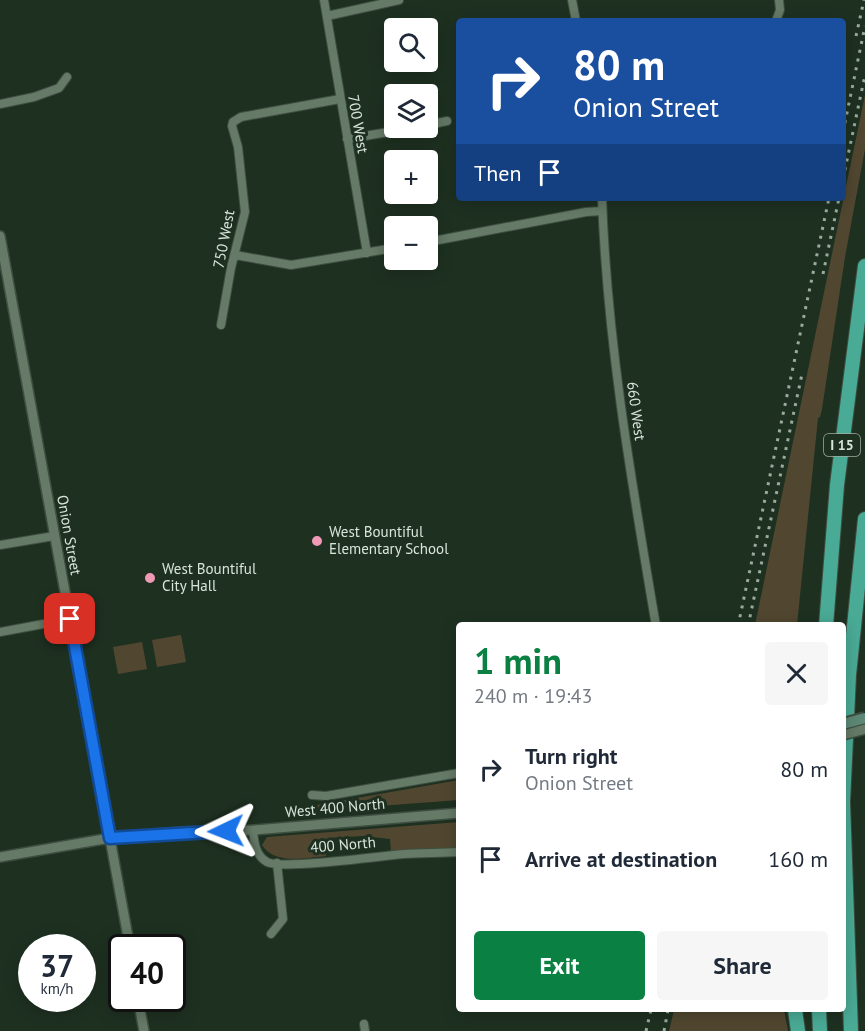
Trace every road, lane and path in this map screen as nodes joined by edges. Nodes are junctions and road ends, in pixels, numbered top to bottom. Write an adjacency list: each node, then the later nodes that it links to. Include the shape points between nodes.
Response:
1 (324, 0): 5 (street, 700 West)
2 (399, 0): 5 (street)
3 (572, 0): 6 (street)
4 (779, 0): 7 (street)
5 (327, 16): 9 (street, 700 West)
6 (575, 18)
7 (777, 18)
8 (67, 77): 10 (street, via 58,88)
9 (340, 99): 14 (street, 700 West); 21 (street, 750 West, via 241,117 233,122 245,212)
10 (0, 104)
11 (447, 121): 12 (street)
12 (438, 123)
13 (384, 133): 14 (street)
14 (347, 139): 20 (street, 700 West)
15 (602, 201): 16 (street, 660 West)
16 (602, 211): 18 (street); 28 (street, 660 West, via 612,338)
17 (0, 236): 25 (street, Onion Street)
18 (438, 240)
19 (384, 250): 20 (street)
20 (367, 253): 21 (street, via 291,265)
21 (235, 255): 23 (street, 750 West)
22 (865, 266): 29 (highway, I 15, via 837,484)
23 (222, 325)
24 (865, 519): 35 (highway)
25 (54, 536): 26 (street); 27 (street, Onion Street)
26 (0, 545)
27 (70, 619): 30 (street); 40 (street, Onion Street)
28 (655, 622)
29 (826, 622)
30 (0, 632)
31 (865, 718): 32 (main road, bridge)
32 (846, 723)
33 (865, 729): 34 (street, bridge)
34 (846, 734)
35 (846, 738)
36 (456, 774): 37 (street, via 326,796)
37 (312, 795)
38 (456, 813): 39 (street, West 400 North)
39 (253, 830): 40 (street, West 400 North); 43 (street, via 259,856 268,863)
40 (110, 838): 42 (street, West 400 North); 45 (street, Onion Street)
41 (456, 852): 43 (street, 400 North)
42 (0, 857)
43 (277, 863): 46 (street, via 283,919)
44 (846, 888): 53 (highway)
45 (127, 934)
46 (272, 934)
47 (140, 1012): 50 (street)
48 (795, 1012): 51 (highway)
49 (819, 1012): 52 (highway)
50 (144, 1031)
51 (798, 1031)
52 (820, 1031)
53 (851, 1031)

